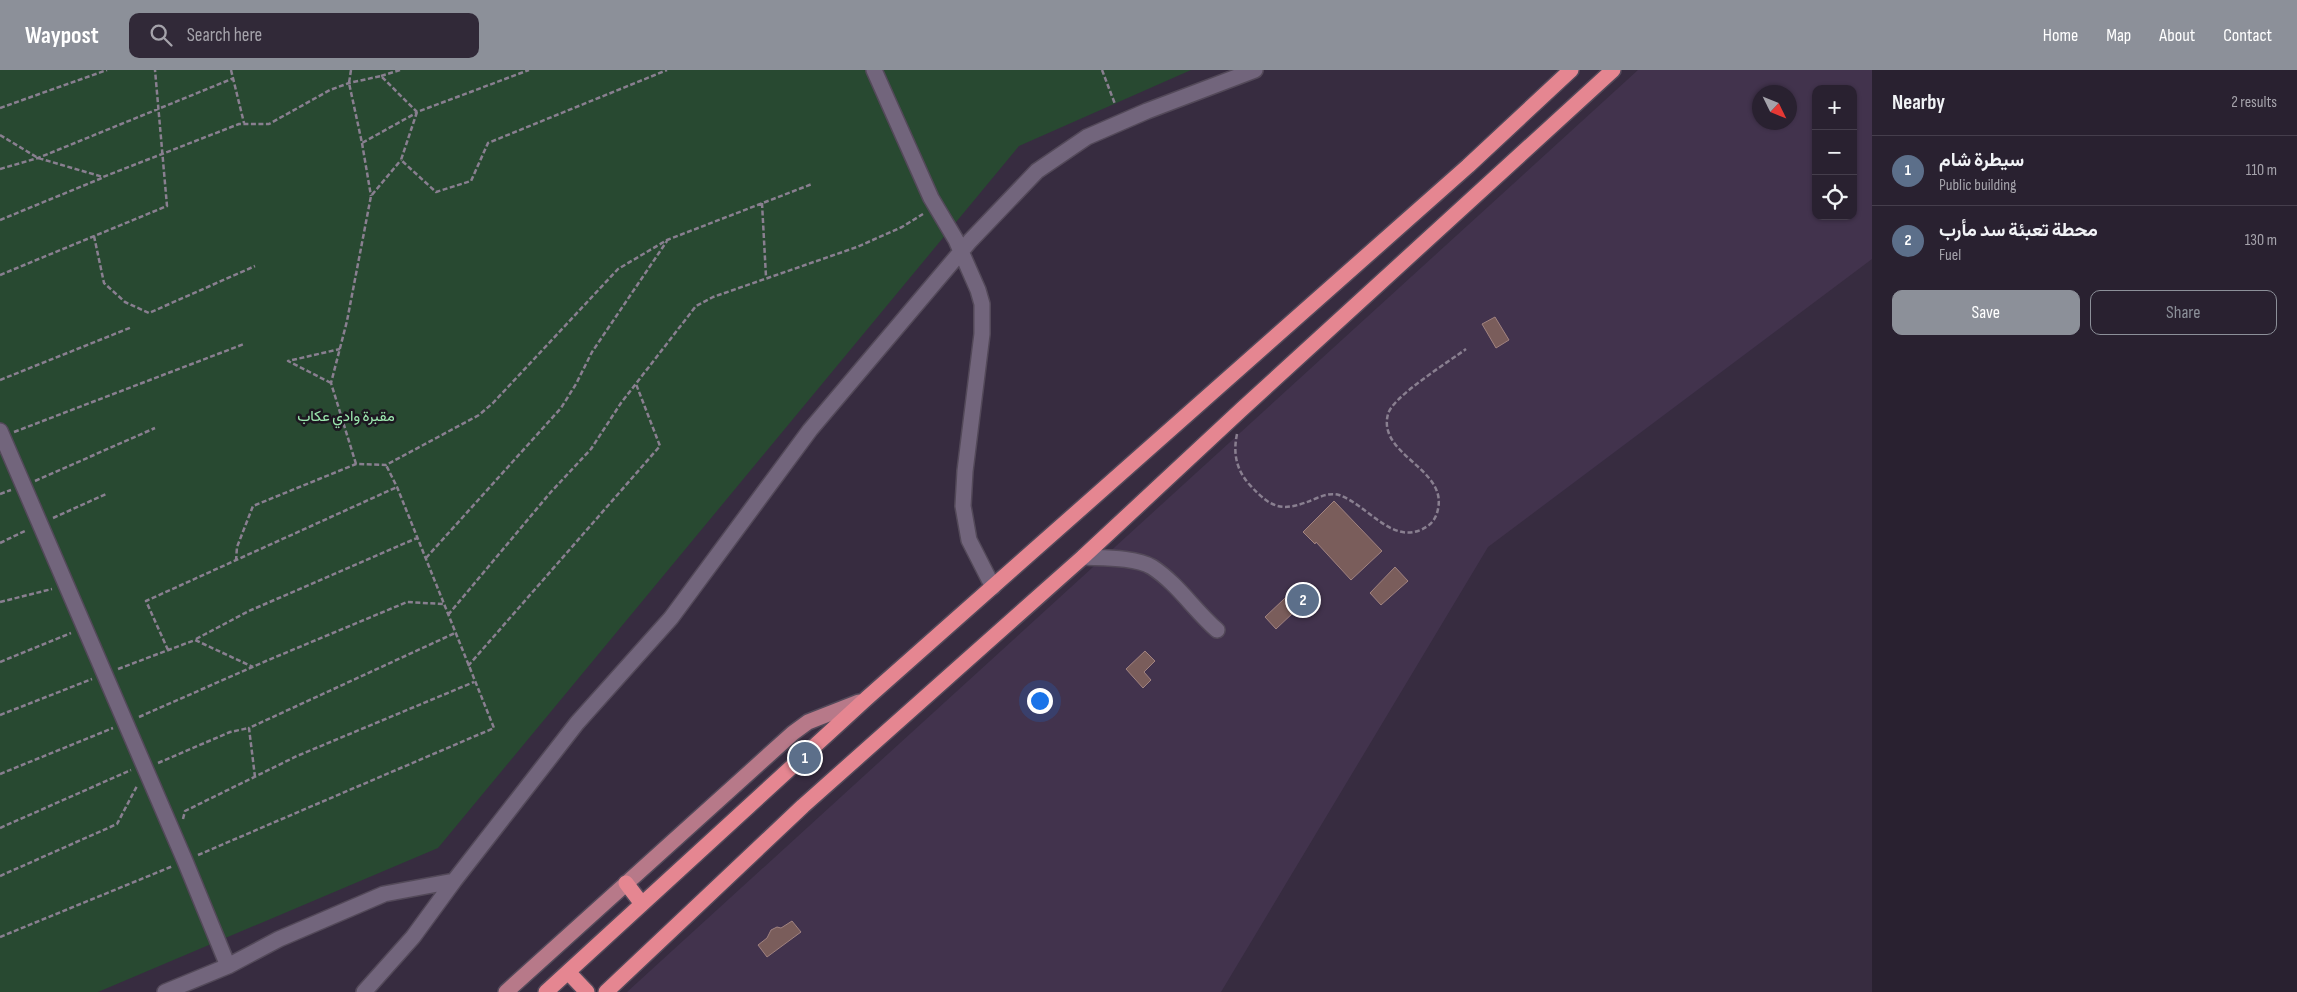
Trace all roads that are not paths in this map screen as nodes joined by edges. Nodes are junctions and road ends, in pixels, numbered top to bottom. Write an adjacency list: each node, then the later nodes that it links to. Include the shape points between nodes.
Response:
1 (874, 70): 6 (street, via 935,207)
2 (1255, 70): 5 (street)
3 (1571, 70): 9 (highway, via 1460,173)
4 (1613, 70): 8 (highway)
5 (1223, 76): 6 (street, via 1087,137 1037,171)
6 (961, 252): 9 (street, via 978,290 983,319 963,506 969,540); 12 (street, via 810,430 671,618 577,723)
7 (1, 434): 15 (street)
8 (1083, 557): 10 (street, via 1128,560 1151,567); 22 (highway, via 839,774)
9 (992, 586): 11 (highway)
10 (1217, 630)
11 (867, 698): 13 (main road, via 808,722); 14 (highway)
12 (454, 881): 15 (street, via 384,894 280,939); 18 (street, via 413,937)
13 (626, 883): 14 (highway); 19 (main road)
14 (642, 904): 16 (highway)
15 (228, 966): 17 (street)
16 (568, 972): 20 (highway); 21 (highway)
17 (165, 992)
18 (364, 992)
19 (506, 992)
20 (546, 992)
21 (586, 992)
22 (606, 992)

